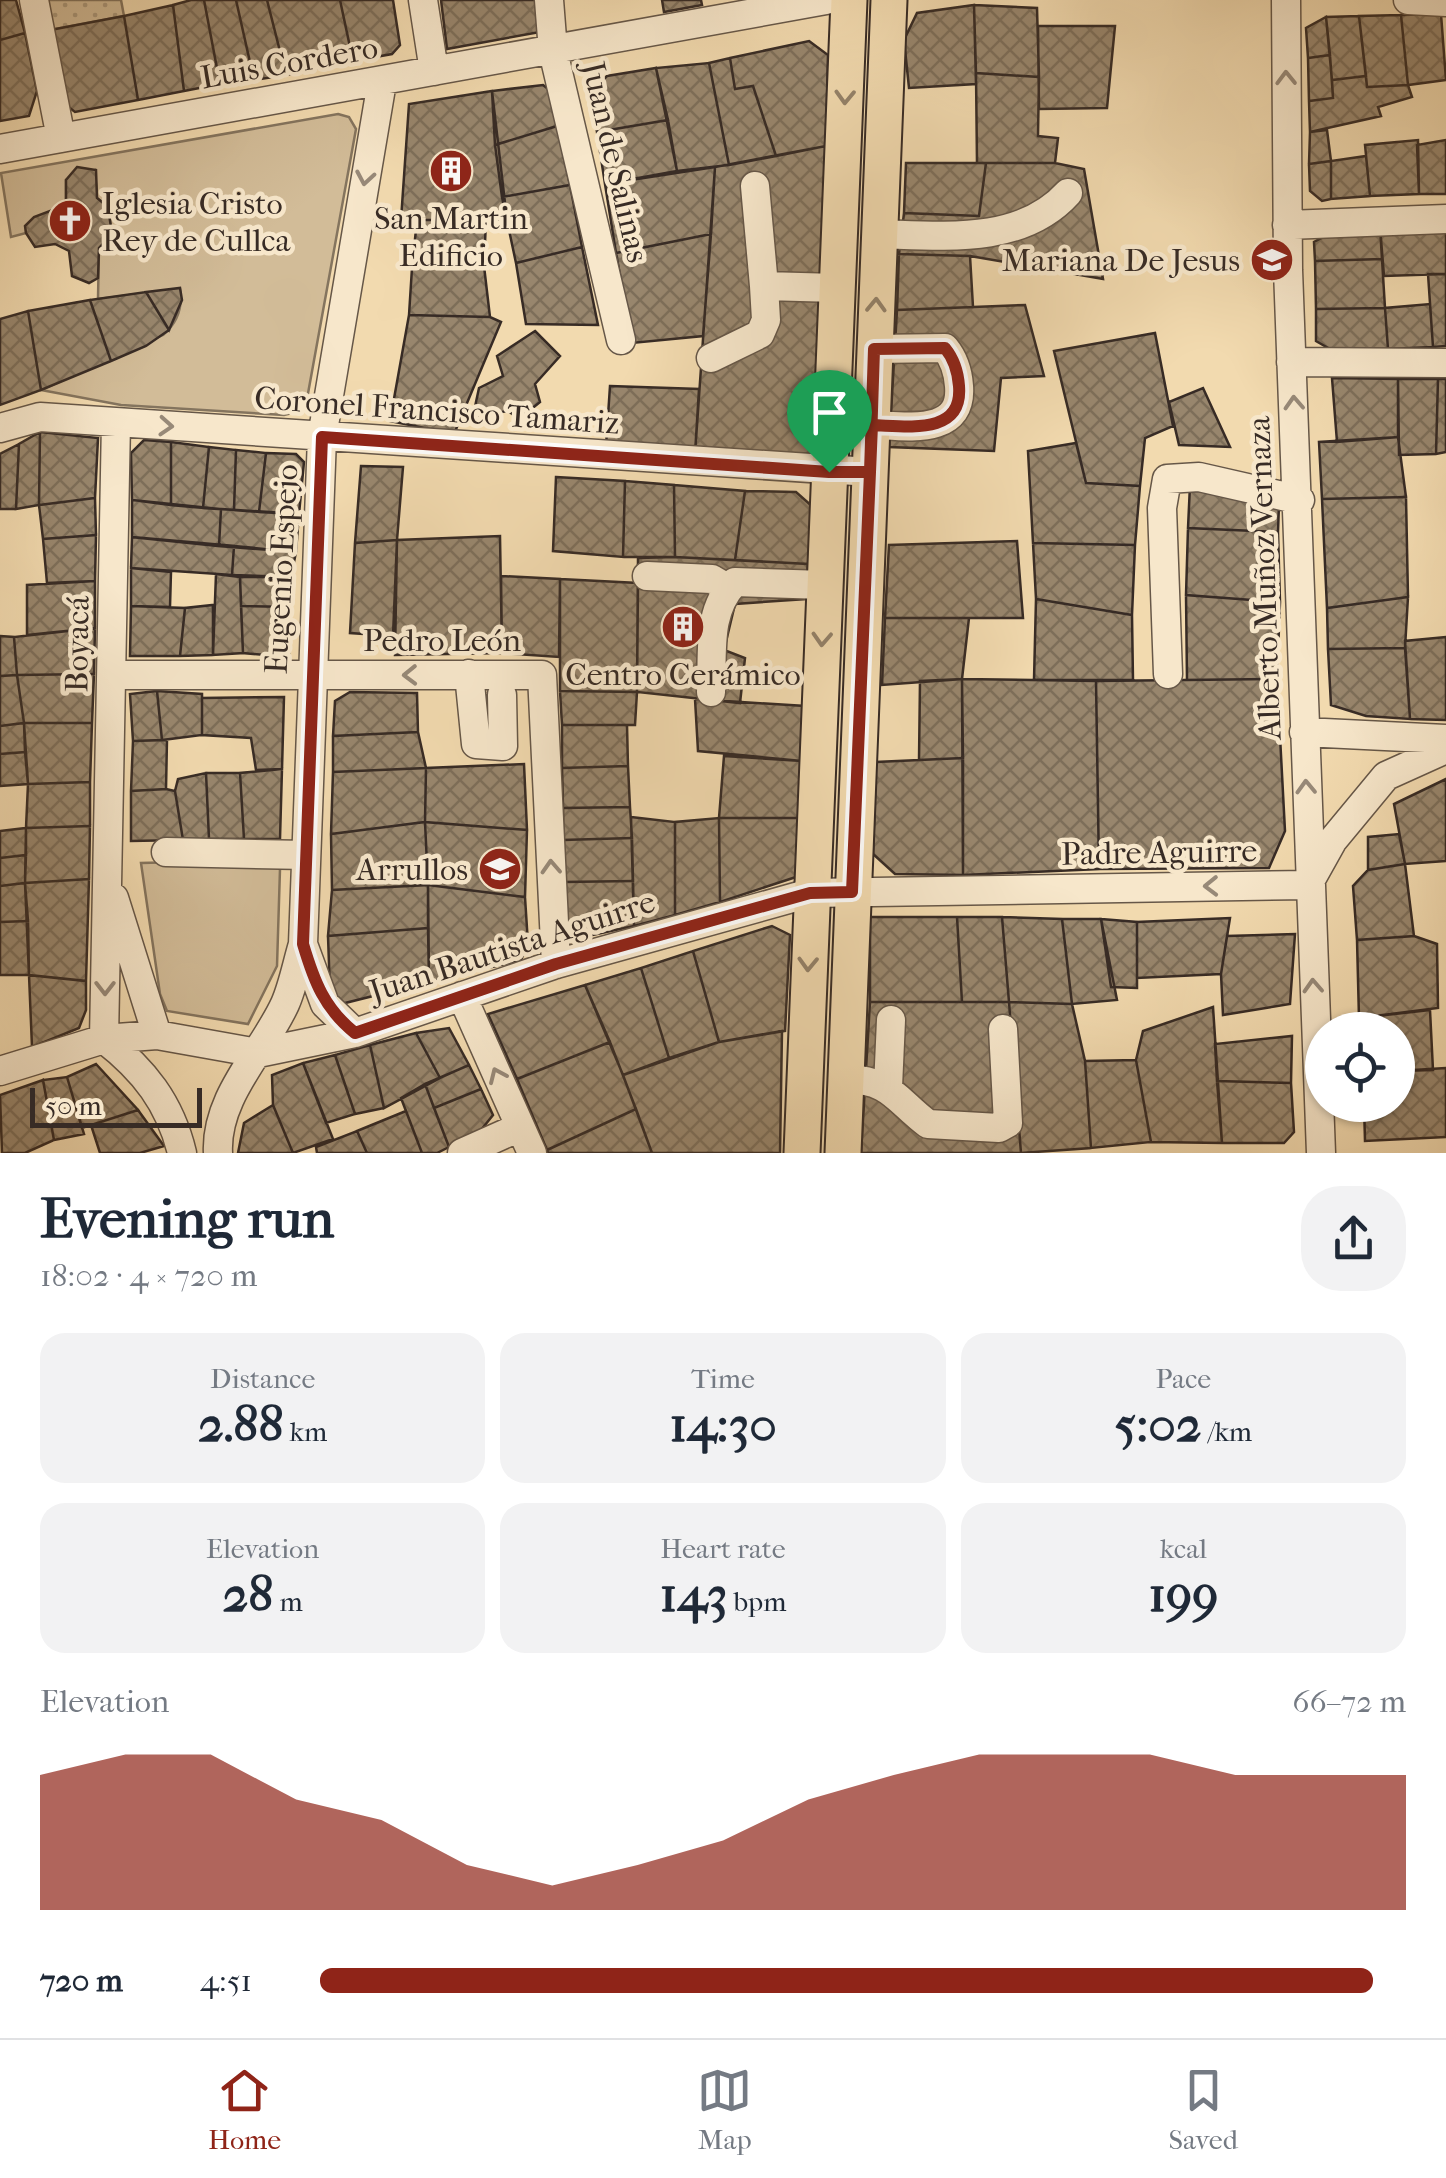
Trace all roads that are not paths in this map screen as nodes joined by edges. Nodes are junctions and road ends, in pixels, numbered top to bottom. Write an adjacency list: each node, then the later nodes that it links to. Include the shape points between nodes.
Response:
1 (34, 0): 13 (street)
2 (423, 0): 11 (street)
3 (549, 0): 10 (street, Juan de Salinas)
4 (826, 0): 10 (street, Luis Cordero)
5 (849, 0): 21 (main road, one-way to 21)
6 (888, 0): 19 (main road)
7 (1286, 0): 18 (street, Alberto Muñoz Vernaza, one-way to 7)
8 (1408, 0): 9 (street)
9 (1446, 2)
10 (553, 50): 11 (street, Luis Cordero); 22 (street, Juan de Salinas)
11 (434, 71): 12 (street, Luis Cordero)
12 (382, 82): 13 (street, Luis Cordero); 30 (street, Eugenio Espejo, one-way to 30)
13 (61, 138): 14 (street, Luis Cordero)
14 (0, 149)
15 (755, 186): 20 (street)
16 (1068, 192): 19 (street, via 1053,209 1015,226 972,235)
17 (1446, 219): 18 (street)
18 (1287, 225): 25 (street, Alberto Muñoz Vernaza)
19 (879, 234): 23 (main road, one-way to 19)
20 (764, 286): 21 (street); 24 (street, via 760,334)
21 (837, 288): 31 (main road)
22 (621, 340)
23 (874, 349): 28 (main road); 28 (street, via 945,348 959,386 950,420)
24 (711, 358)
25 (1291, 362): 26 (street); 33 (street, Alberto Muñoz Vernaza, one-way to 25)
26 (1446, 363)
27 (116, 422): 29 (street, Coronel Francisco Tamariz, via 40,417); 30 (street, Coronel Francisco Tamariz, one-way to 30); 39 (street, Boyacá)
28 (872, 425): 32 (main road)
29 (0, 428)
30 (322, 437): 31 (street, Coronel Francisco Tamariz); 40 (street, Eugenio Espejo)
31 (829, 472): 32 (street, Coronel Francisco Tamariz); 35 (main road)
32 (870, 472): 50 (main road)
33 (1300, 500): 38 (street, via 1199,477 1168,479 1162,508); 43 (street, Alberto Muñoz Vernaza)
34 (647, 576): 36 (street, via 712,579)
35 (824, 584): 36 (street, via 750,581); 51 (main road, one-way to 51)
36 (729, 588): 41 (street, via 714,615)
37 (469, 674): 40 (street, Pedro León, one-way to 40); 42 (street, via 476,744 503,746); 53 (street, Pedro León, one-way to 37, via 542,675)
38 (1168, 674)
39 (112, 675): 40 (street, Pedro León); 48 (street, Boyacá)
40 (311, 676): 47 (street, Eugenio Espejo)
41 (710, 692)
42 (502, 695)
43 (1304, 732): 44 (street); 49 (street, Alberto Muñoz Vernaza, one-way to 43)
44 (1446, 739)
45 (1446, 749): 49 (street, via 1386,776 1333,840)
46 (166, 852): 47 (street)
47 (306, 855): 52 (street, Eugenio Espejo)
48 (106, 868): 58 (street, Boyacá); 59 (street, Boyacá, one-way to 59)
49 (1308, 885): 50 (street, Padre Aguirre, one-way to 50); 73 (street, Alberto Muñoz Vernaza, one-way to 49)
50 (852, 892): 51 (street, Padre Aguirre); 62 (main road)
51 (810, 893): 53 (street, Juan Bautista Aguirre); 70 (main road, one-way to 70)
52 (303, 944): 57 (street, Eugenio Espejo, via 325,1004); 60 (street, Eugenio Espejo, via 286,1002)
53 (556, 964): 54 (street, Juan Bautista Aguirre)
54 (462, 996): 57 (street, Juan Bautista Aguirre); 65 (street, one-way to 54)
55 (891, 1020): 63 (street)
56 (1002, 1029): 64 (street)
57 (355, 1033): 60 (street, Juan Bautista Aguirre)
58 (157, 1035): 59 (street, Juan Bautista Aguirre); 60 (street, Juan Bautista Aguirre)
59 (104, 1039): 61 (street, Juan Bautista Aguirre); 66 (street, via 137,1065 162,1098)
60 (258, 1053): 67 (street, Eugenio Espejo, via 224,1117)
61 (0, 1071)
62 (846, 1079): 63 (street); 71 (main road)
63 (888, 1087): 64 (street, via 928,1124 980,1130)
64 (1008, 1123): 72 (street)
65 (520, 1127): 68 (street); 69 (street)
66 (182, 1153)
67 (218, 1153)
68 (462, 1153)
69 (532, 1153)
70 (802, 1153)
71 (843, 1153)
72 (1009, 1153)
73 (1320, 1153)

